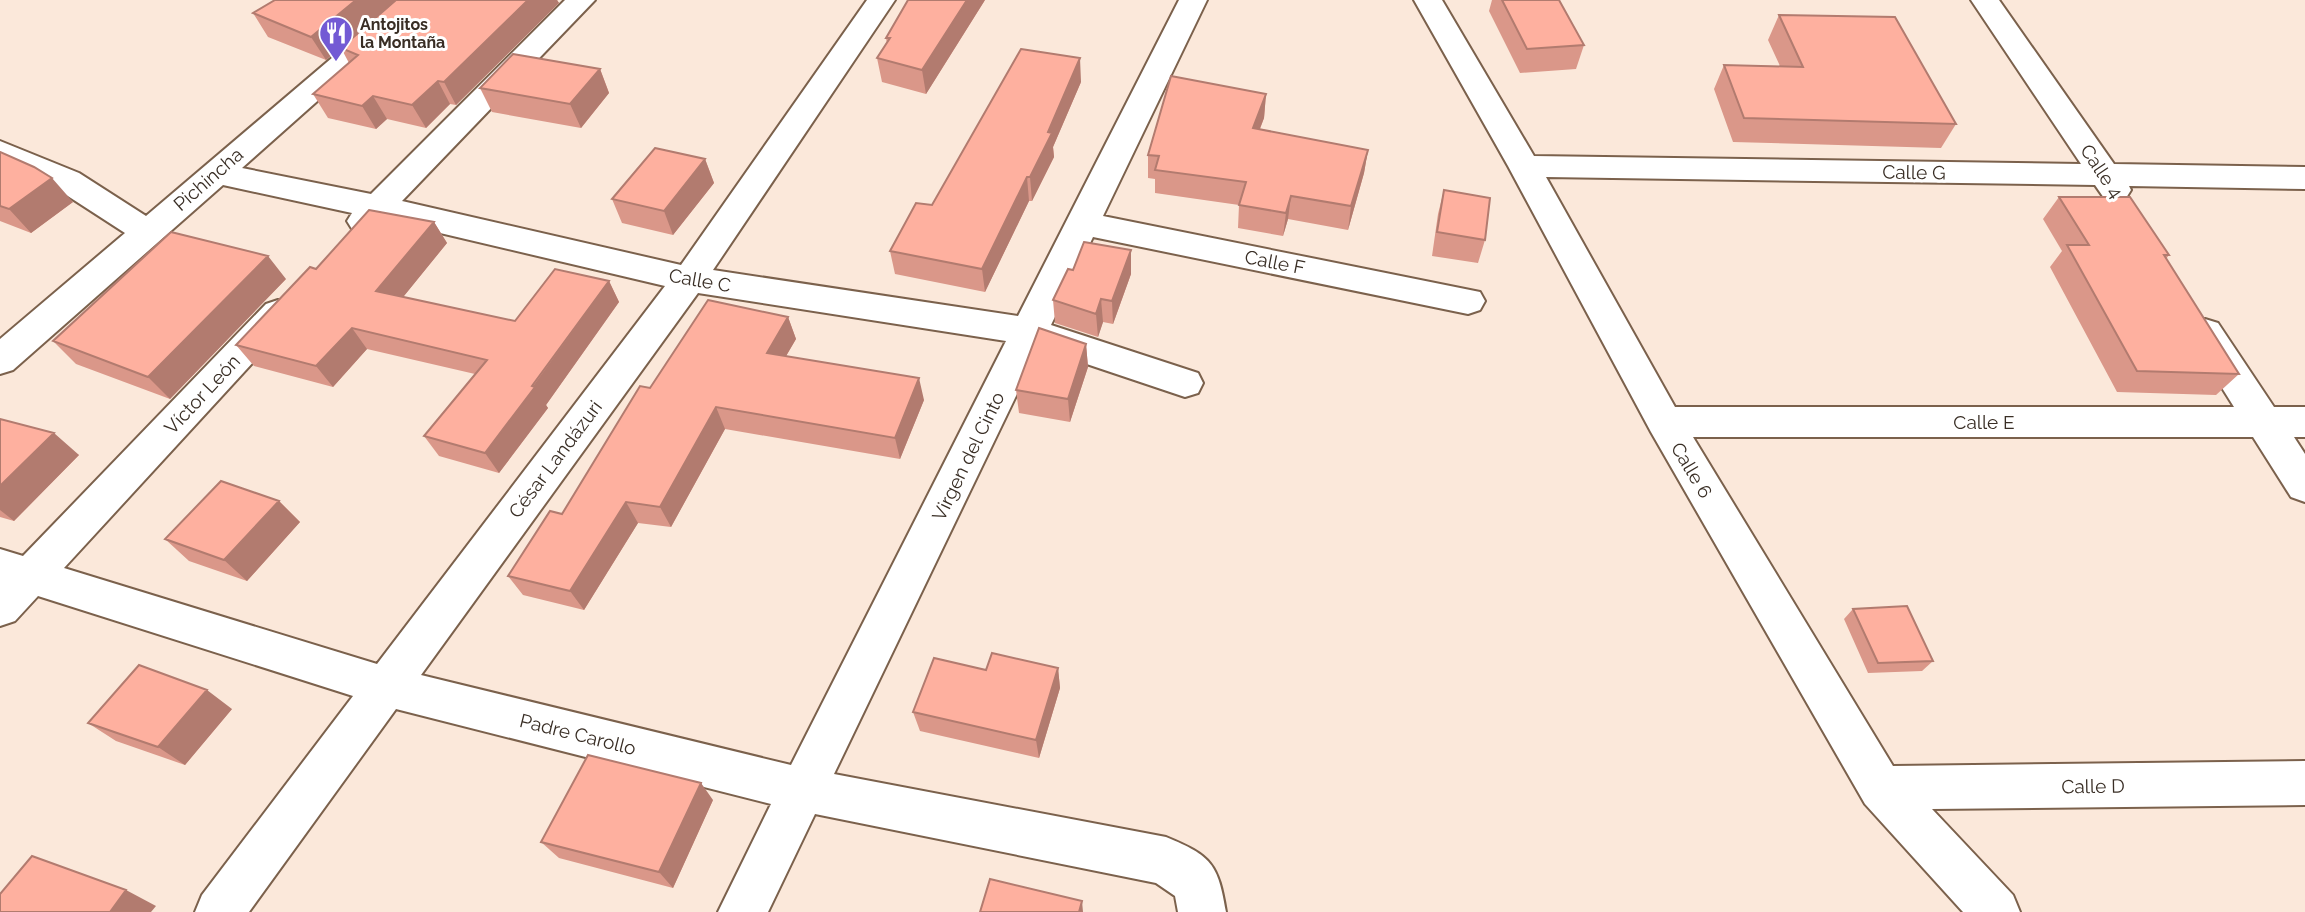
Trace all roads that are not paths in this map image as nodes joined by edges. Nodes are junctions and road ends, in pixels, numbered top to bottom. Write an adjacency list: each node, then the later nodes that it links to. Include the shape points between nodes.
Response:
1 (416, 0): 9 (street, Pichincha)
2 (581, 0): 12 (street)
3 (881, 0): 17 (street, César Landázuri)
4 (1193, 0): 14 (street, Virgen del Cinto)
5 (1428, 0): 8 (street, Calle 6)
6 (1986, 0): 10 (street, Calle 4)
7 (0, 151): 15 (street, via 68,181)
8 (1524, 166): 10 (street, Calle G); 24 (street, Calle 6)
9 (214, 173): 12 (street, Calle C); 15 (street, Pichincha)
10 (2105, 175): 11 (street, Calle G); 13 (street, Calle 4)
11 (2305, 178)
12 (378, 206): 16 (street); 17 (street, Calle C)
13 (2135, 222)
14 (1083, 223): 19 (street, Calle F); 21 (street, Virgen del Cinto)
15 (147, 232): 22 (street, Pichincha)
16 (341, 246)
17 (689, 279): 21 (street, Calle C); 30 (street, César Landázuri)
18 (303, 286): 28 (street, Víctor León)
19 (1468, 301)
20 (2187, 304): 25 (street)
21 (1030, 331): 23 (street, Calle C); 33 (street, Virgen del Cinto)
22 (0, 360)
23 (1185, 383)
24 (1664, 422): 25 (street, Calle E); 32 (street, Calle 6)
25 (2262, 422): 26 (street, Calle E); 27 (street)
26 (2305, 422)
27 (2305, 486)
28 (16, 571): 29 (street, Víctor León); 30 (street, Padre Carollo)
29 (0, 608)
30 (385, 686): 33 (street, Padre Carollo); 34 (street, César Landázuri)
31 (2305, 783): 32 (street, Calle D)
32 (1881, 788): 37 (street, Calle 6)
33 (803, 790): 35 (street, Virgen del Cinto); 36 (street, Padre Carollo, via 1166,861 1196,882)
34 (219, 912)
35 (742, 912)
36 (1202, 912)
37 (1996, 912)

